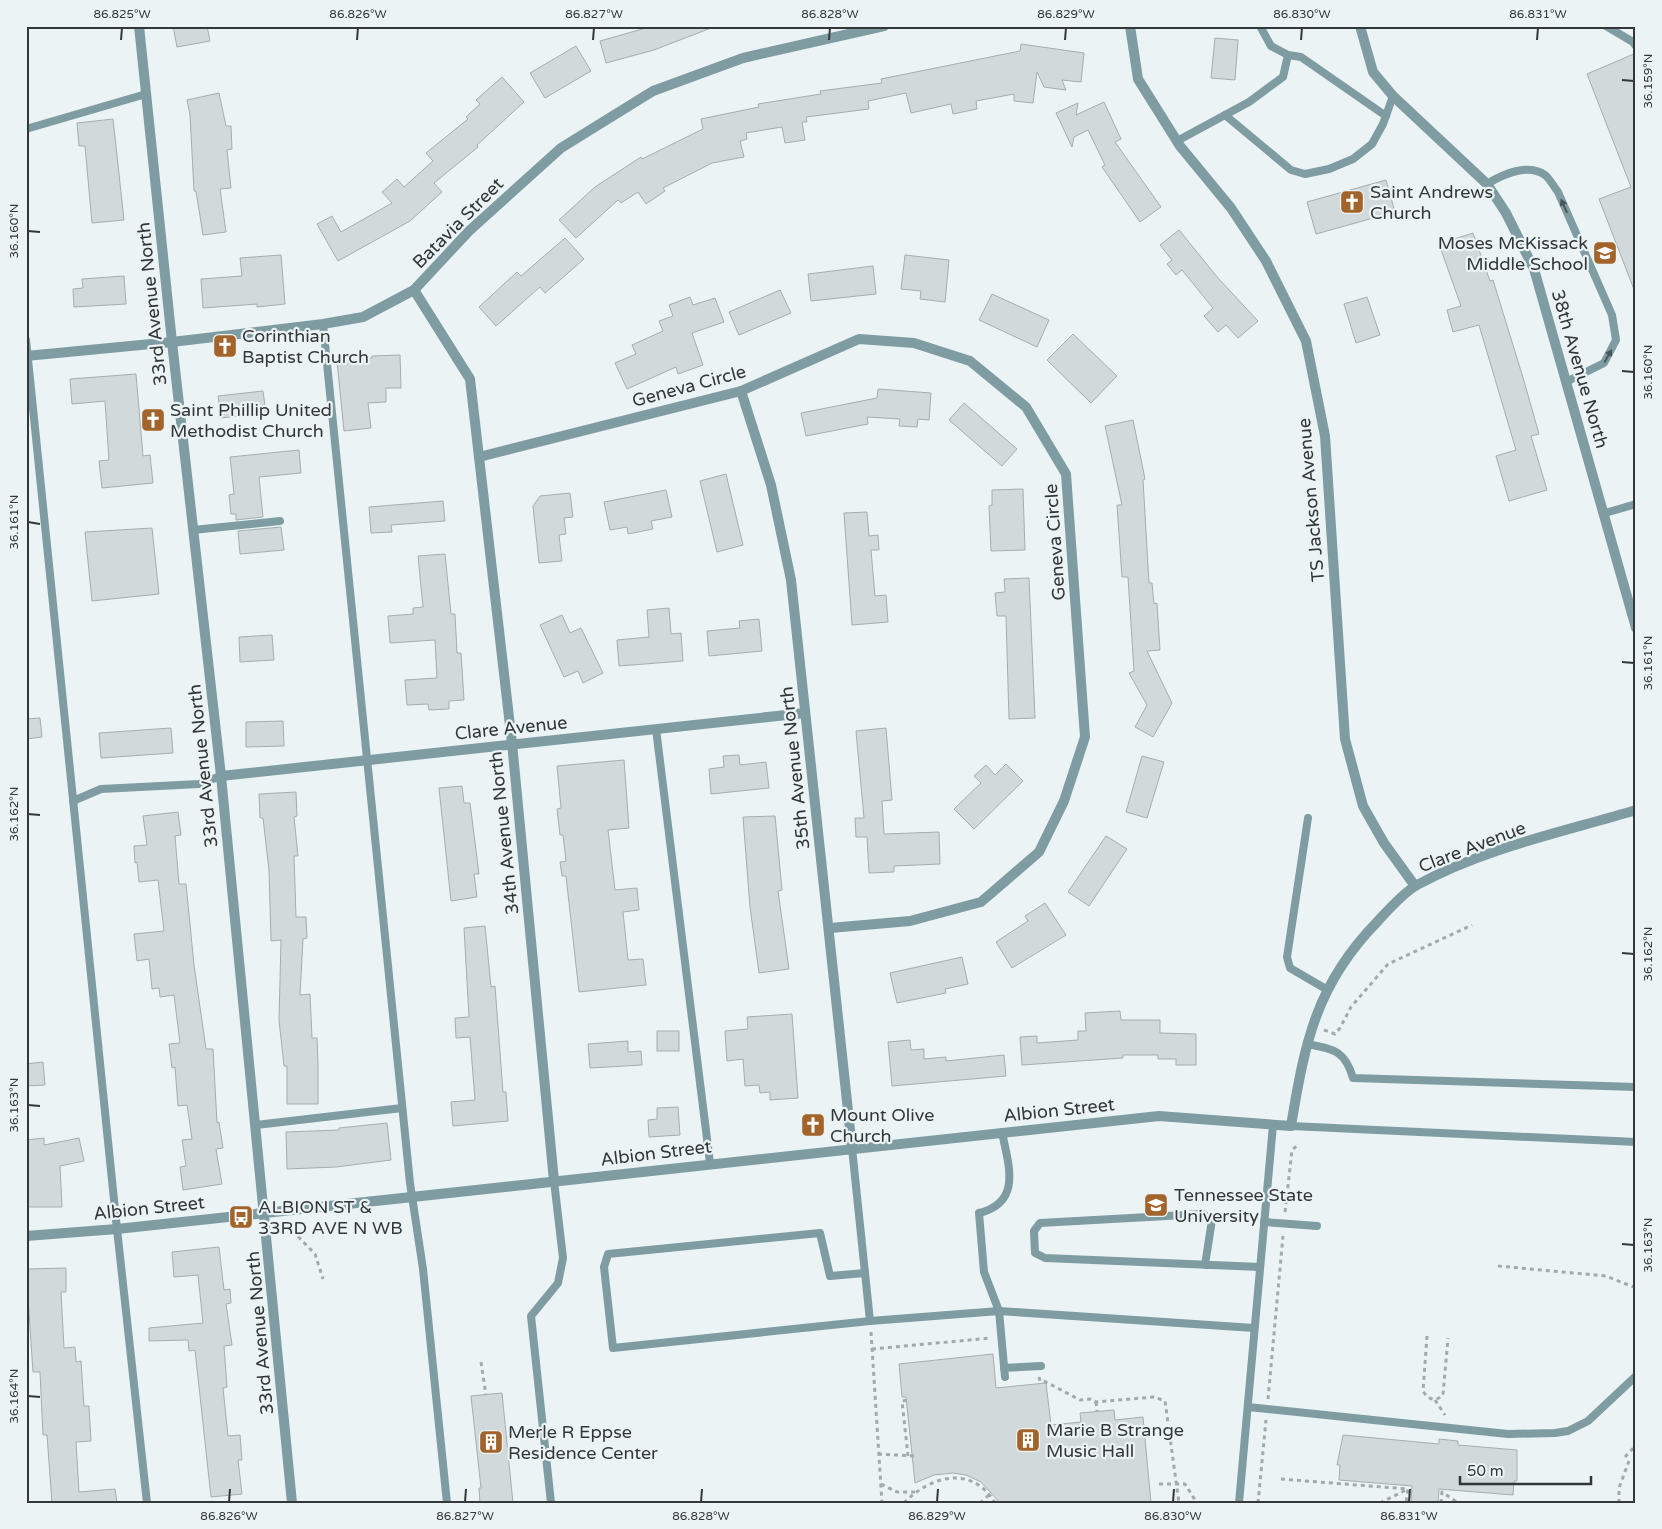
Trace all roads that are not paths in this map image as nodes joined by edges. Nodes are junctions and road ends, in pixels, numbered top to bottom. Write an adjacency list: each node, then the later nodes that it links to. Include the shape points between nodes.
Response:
1 (139, 26): 9 (street, 33rd Avenue North)
2 (884, 26): 16 (street, Batavia Street, via 743,58 653,91 561,148 469,231)
3 (1130, 26): 14 (street, TS Jackson Avenue, via 1138,79)
4 (1260, 26): 8 (lane, via 1271,46)
5 (1360, 26): 10 (street, 38th Avenue North, via 1373,72)
6 (1606, 26): 7 (lane)
7 (1636, 46)
8 (1288, 55): 11 (lane, via 1283,77); 12 (lane, via 1301,58)
9 (146, 94): 13 (lane); 19 (street, 33rd Avenue North)
10 (1393, 96): 12 (lane); 15 (street, 38th Avenue North)
11 (1225, 115): 12 (lane, via 1291,170 1305,174 1353,159 1372,144); 14 (lane)
12 (1386, 116)
13 (26, 129)
14 (1177, 142): 37 (street, TS Jackson Avenue, via 1231,208 1266,261 1306,341 1325,436 1345,739 1363,806 1384,843)
15 (1488, 184): 21 (street, 38th Avenue North, via 1534,268); 21 (lane, one-way to 15, via 1604,363 1616,340 1612,315 1558,192 1546,176 1529,170 1502,175)
16 (414, 290): 17 (street, Batavia Street, via 364,317); 23 (street, 34th Avenue North, via 470,380)
17 (323, 324): 19 (street, Batavia Street); 32 (lane)
18 (26, 340): 20 (lane)
19 (172, 342): 20 (street, Batavia Street); 27 (street, 33rd Avenue North)
20 (27, 356): 34 (lane)
21 (1568, 381): 25 (street, 38th Avenue North)
22 (741, 391): 23 (street, Geneva Circle); 29 (street, 35th Avenue North, via 771,485 791,580); 38 (street, Geneva Circle, via 859,339 914,343 970,361 1026,408 1066,474 1085,737 1064,801 1038,852 981,902 910,921)
23 (479, 456): 31 (street, 34th Avenue North)
24 (1636, 504): 25 (lane)
25 (1605, 514): 28 (street, 38th Avenue North)
26 (280, 521): 27 (lane)
27 (193, 530): 33 (street, 33rd Avenue North)
28 (1636, 628)
29 (805, 713): 30 (street, Clare Avenue); 38 (street, 35th Avenue North)
30 (656, 728): 31 (street, Clare Avenue); 49 (lane)
31 (512, 743): 32 (street, Clare Avenue); 50 (street, 34th Avenue North)
32 (366, 761): 33 (street, Clare Avenue); 42 (lane)
33 (221, 776): 34 (lane, via 199,784 101,789); 44 (street, 33rd Avenue North)
34 (73, 801): 55 (lane)
35 (1636, 810): 37 (street, Clare Avenue, via 1488,854)
36 (1308, 818): 39 (lane, via 1287,957 1290,968)
37 (1415, 886): 39 (street, Clare Avenue, via 1352,948)
38 (830, 928): 48 (street, 35th Avenue North)
39 (1326, 990): 40 (street, Clare Avenue)
40 (1307, 1044): 41 (lane, via 1331,1049 1343,1056 1353,1078); 45 (street, Clare Avenue)
41 (1636, 1087)
42 (402, 1108): 44 (lane); 51 (lane)
43 (1273, 1124): 45 (street, Albion Street); 46 (street, Albion Street, via 1158,1116); 53 (lane)
44 (256, 1125): 52 (street, 33rd Avenue North)
45 (1290, 1126): 47 (lane)
46 (1002, 1132): 48 (street, Albion Street); 60 (lane, via 1011,1176 1009,1188 995,1205 979,1213 984,1272)
47 (1636, 1142)
48 (852, 1148): 49 (street, Albion Street); 59 (lane)
49 (710, 1163): 50 (street, Albion Street)
50 (554, 1181): 51 (street, Albion Street); 71 (lane, via 563,1258 558,1283 530,1316)
51 (412, 1196): 52 (street, Albion Street); 70 (lane, via 423,1269)
52 (265, 1212): 55 (street, Albion Street); 69 (street, 33rd Avenue North)
53 (1264, 1222): 54 (lane); 58 (lane)
54 (1317, 1226)
55 (117, 1229): 56 (street, Albion Street); 68 (lane)
56 (26, 1236)
57 (1205, 1265): 57 (lane, via 1045,1258 1035,1253 1034,1231 1040,1224 1203,1214 1212,1220); 58 (lane)
58 (1260, 1268): 62 (lane)
59 (865, 1272): 61 (lane); 61 (lane, via 830,1276 820,1233 608,1254 604,1267 613,1348)
60 (999, 1311): 61 (lane); 62 (lane); 64 (lane)
61 (870, 1321)
62 (1254, 1328): 67 (lane)
63 (1040, 1366): 64 (lane)
64 (1004, 1368): 66 (lane)
65 (1636, 1376): 67 (lane, via 1599,1412 1581,1426 1568,1431 1508,1434)
66 (1005, 1377)
67 (1248, 1407): 72 (lane)
68 (147, 1503)
69 (292, 1503)
70 (447, 1503)
71 (551, 1503)
72 (1239, 1503)

